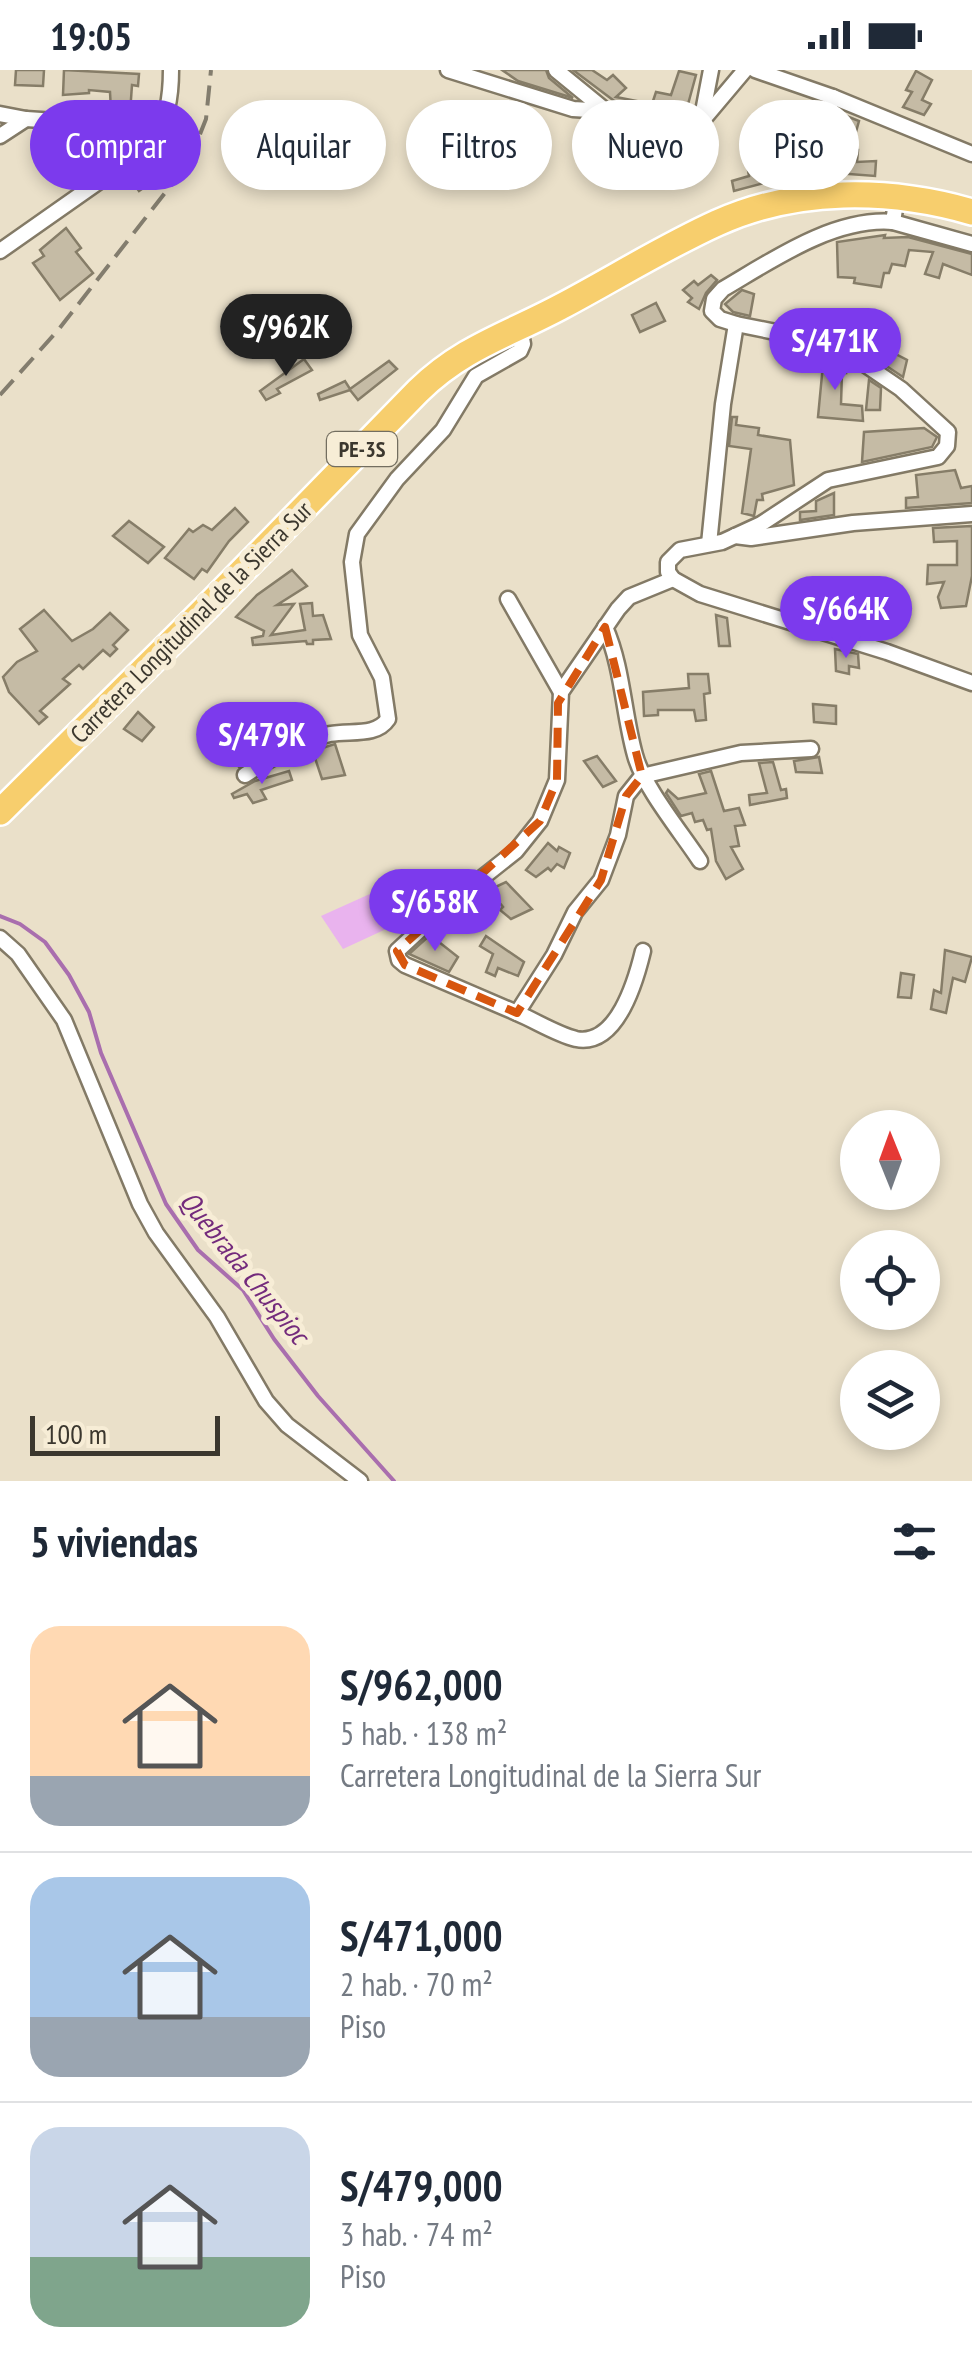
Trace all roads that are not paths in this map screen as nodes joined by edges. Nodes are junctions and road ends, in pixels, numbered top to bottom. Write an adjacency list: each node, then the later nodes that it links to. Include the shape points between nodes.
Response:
1 (172, 70): 8 (street)
2 (448, 70): 12 (street)
3 (556, 70): 9 (street)
4 (711, 70): 10 (street)
5 (745, 70): 11 (street)
6 (755, 70): 7 (street)
7 (833, 97): 17 (street); 19 (street)
8 (170, 100)
9 (593, 100)
10 (705, 100)
11 (719, 101)
12 (572, 110)
13 (0, 114): 14 (street)
14 (26, 119): 15 (street); 16 (street)
15 (30, 119)
16 (0, 136)
17 (972, 154)
18 (89, 190): 23 (street)
19 (801, 200): 20 (highway, Carretera Longitudinal de la Sierra Sur / PE-3S, via 824,196); 25 (highway, Carretera Longitudinal de la Sierra Sur / PE-3S, via 717,223)
20 (895, 209): 21 (highway, Carretera Longitudinal de la Sierra Sur / PE-3S); 22 (street); 24 (street, via 880,221 831,232 722,290 712,310)
21 (972, 212)
22 (972, 244)
23 (0, 252)
24 (736, 324): 27 (street, via 835,344 901,388 948,432 948,446 938,458 828,480); 28 (street)
25 (520, 328): 35 (street, via 520,351 476,376 442,430 356,534 352,562 360,635 382,678 388,719 369,731 293,746); 37 (highway, Carretera Longitudinal de la Sierra Sur / PE-3S, via 467,350 440,370)
26 (972, 514): 27 (street)
27 (734, 536): 28 (street)
28 (710, 544): 29 (street, via 680,550 668,562)
29 (673, 579): 31 (street, via 629,597); 32 (street, via 700,594)
30 (508, 598): 33 (street)
31 (605, 626): 33 (street); 36 (street)
32 (972, 683)
33 (561, 692): 41 (street, via 557,780 540,821 516,851 398,951 405,965)
34 (812, 749): 36 (street, via 742,753)
35 (245, 775)
36 (642, 776): 38 (street); 41 (street, via 626,796 602,880 575,912)
37 (0, 812)
38 (700, 861)
39 (0, 938): 42 (street, via 64,1020 140,1204 266,1401)
40 (643, 951): 41 (street, via 634,989 608,1030 592,1039)
41 (517, 1013)
42 (360, 1481)

